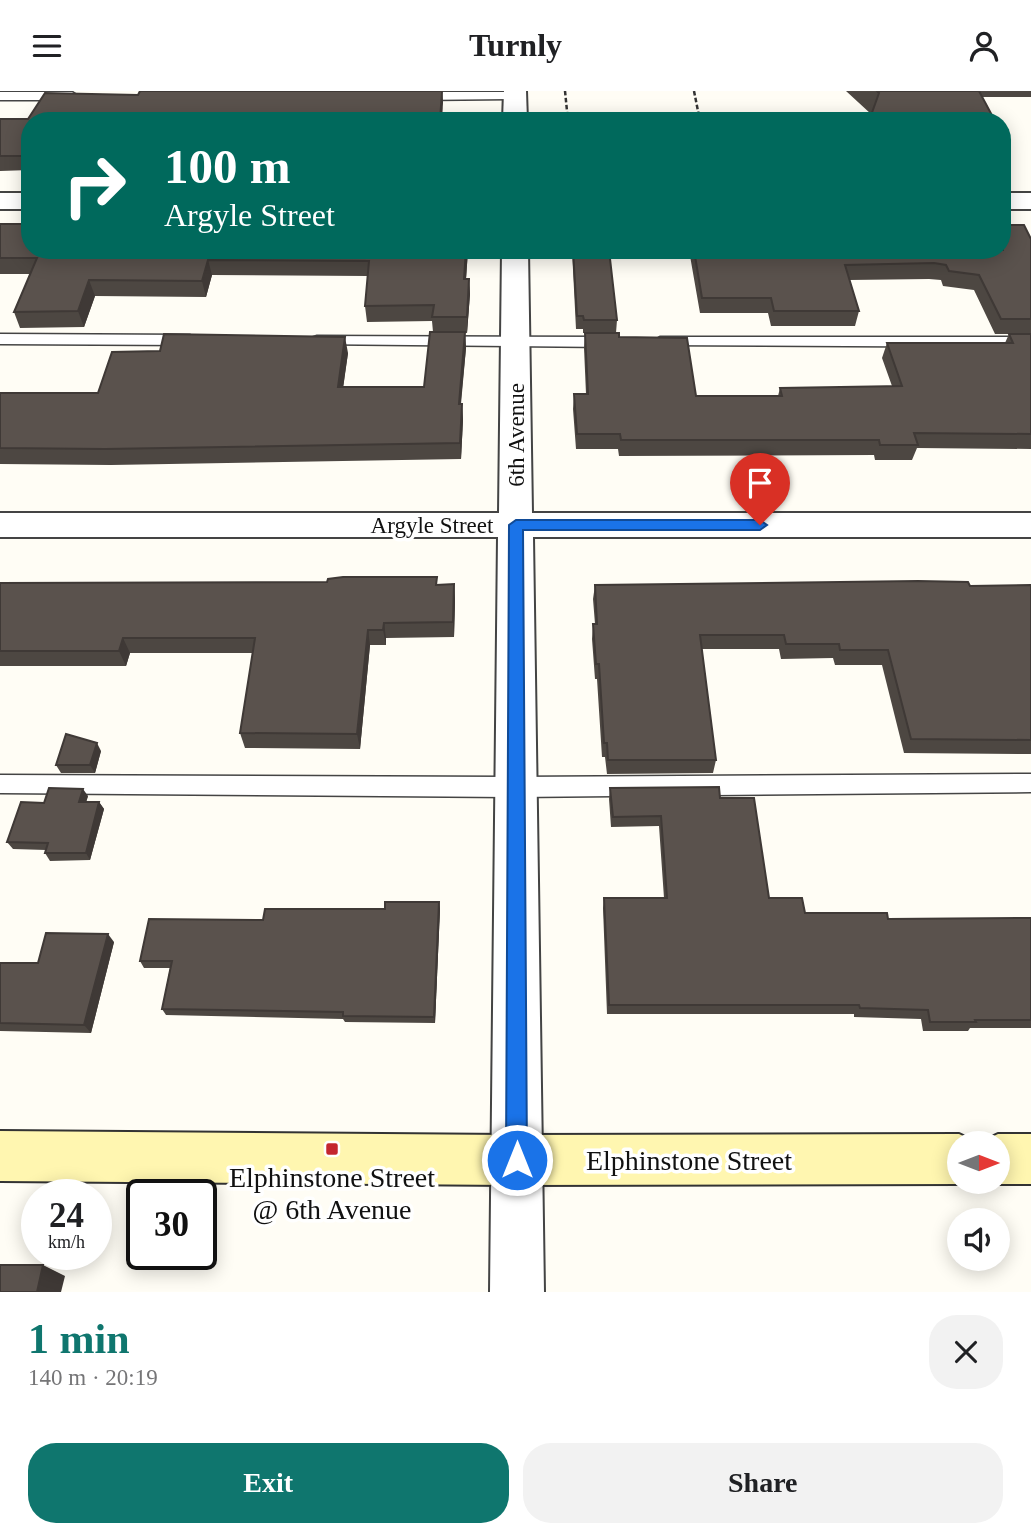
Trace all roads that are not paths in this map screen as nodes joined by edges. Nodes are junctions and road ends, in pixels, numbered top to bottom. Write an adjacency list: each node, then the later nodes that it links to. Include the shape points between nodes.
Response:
1 (515, 93): 4 (lane); 5 (street)
2 (0, 96): 3 (lane)
3 (83, 96)
4 (404, 96)
5 (515, 112)
6 (0, 201): 7 (street)
7 (21, 201)
8 (1011, 201): 9 (street)
9 (1031, 201)
10 (515, 259): 14 (street, 6th Avenue)
11 (0, 339): 12 (lane)
12 (209, 340)
13 (306, 341): 14 (lane)
14 (515, 342): 15 (lane); 17 (street, 6th Avenue)
15 (1031, 342)
16 (0, 525): 17 (street, Argyle Street)
17 (516, 525): 18 (street, Argyle Street); 21 (street, 6th Avenue)
18 (1031, 525)
19 (1031, 783): 21 (lane)
20 (0, 784): 21 (lane)
21 (516, 787): 26 (street, 6th Avenue)
22 (0, 1156): 26 (street, Elphinstone Street)
23 (947, 1159): 26 (street, Elphinstone Street)
24 (1010, 1159): 25 (street)
25 (1031, 1159)
26 (517, 1160): 27 (street, 6th Avenue)
27 (517, 1292)

